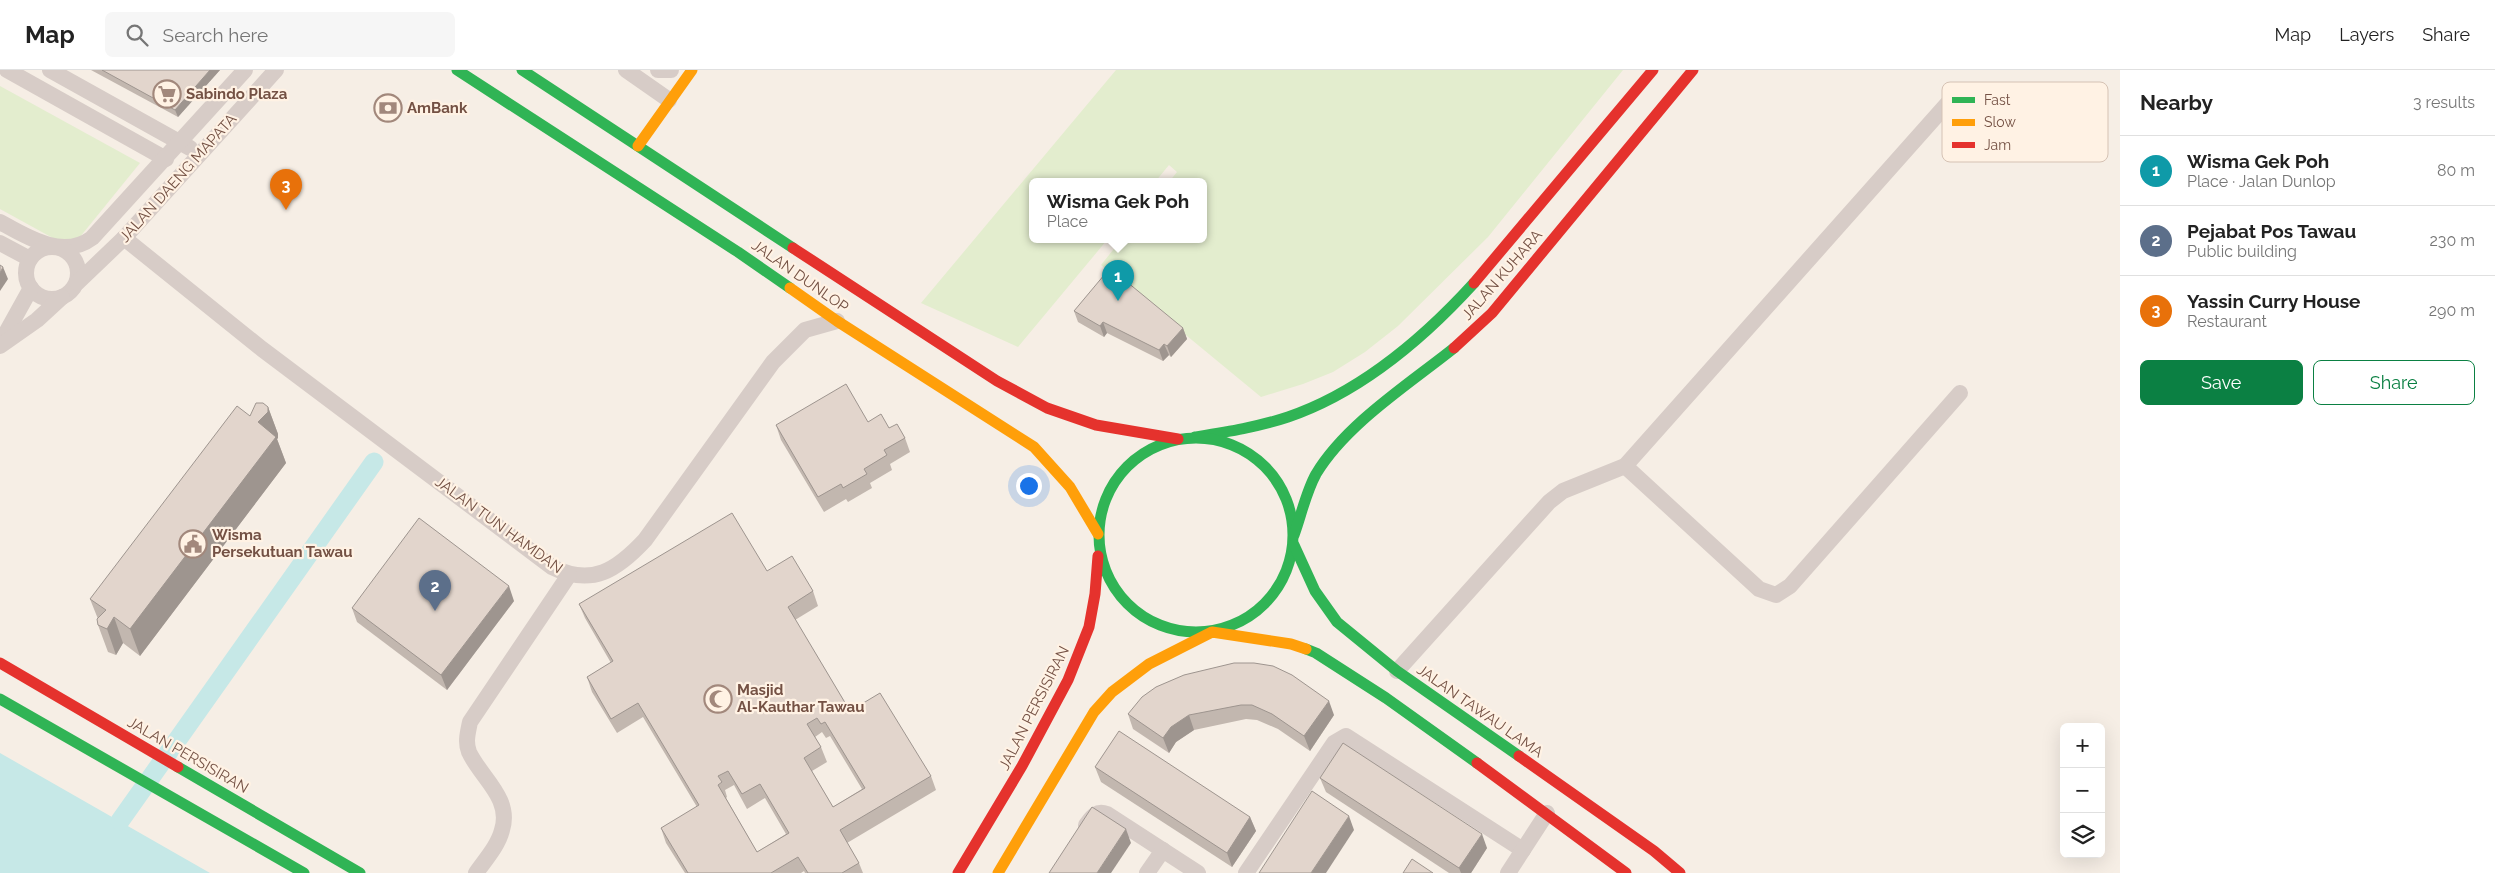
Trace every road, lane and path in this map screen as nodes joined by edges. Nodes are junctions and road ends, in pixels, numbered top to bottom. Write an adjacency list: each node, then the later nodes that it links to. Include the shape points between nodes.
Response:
1 (8, 70): 18 (street)
2 (50, 70): 15 (street)
3 (245, 70): 15 (street, JALAN DAENG MAPATA)
4 (276, 70): 17 (street, JALAN DAENG MAPATA)
5 (457, 70): 22 (main road, JALAN DUNLOP)
6 (522, 70): 16 (main road, JALAN DUNLOP)
7 (626, 70): 13 (street)
8 (658, 70): 9 (street)
9 (671, 70)
10 (692, 70): 13 (main road)
11 (1652, 70): 33 (main road, JALAN KUHARA, via 1479,280 1443,317 1392,360 1357,383 1300,412 1230,432)
12 (1693, 70): 37 (main road, JALAN KUHARA, via 1492,313 1331,452 1315,476)
13 (670, 100): 16 (main road)
14 (1942, 110): 35 (street)
15 (180, 142): 17 (street); 18 (street, JALAN DAENG MAPATA)
16 (638, 146): 19 (main road); 34 (main road, JALAN DUNLOP, via 997,381 1047,408 1096,425)
17 (201, 154): 23 (street, JALAN DAENG MAPATA)
18 (166, 159): 25 (street, JALAN DAENG MAPATA, via 84,245)
19 (644, 166)
20 (654, 184): 22 (main road)
21 (0, 222): 25 (street, via 34,240)
22 (691, 222): 30 (main road, JALAN DUNLOP)
23 (124, 238): 27 (street, JALAN DAENG MAPATA); 38 (street, JALAN TUN HAMDAN, via 262,349 552,567)
24 (0, 243): 26 (street)
25 (56, 247): 26 (street, via 41,250); 27 (street, via 75,260)
26 (30, 259): 28 (street, via 26,274)
27 (76, 283): 29 (street)
28 (31, 288): 29 (street, via 43,297); 31 (street)
29 (62, 298): 31 (street)
30 (837, 321): 36 (main road, JALAN DUNLOP, via 1034,447 1058,469 1078,496); 38 (street, JALAN TUN HAMDAN, via 805,330 778,356 645,540 627,559 610,571)
31 (0, 345)
32 (1960, 393): 35 (street, via 1790,586 1776,595 1759,589)
33 (1194, 437): 34 (main road, JALAN KUHARA); 37 (main road, via 1225,442 1253,456 1275,477 1289,504)
34 (1178, 439): 36 (main road, JALAN PERSISIRAN, via 1153,447 1130,462 1113,483 1102,508)
35 (1625, 466): 41 (street, via 1563,492 1549,502)
36 (1099, 539): 39 (main road, via 1107,575 1124,601 1150,621 1180,632); 50 (main road, JALAN PERSISIRAN, via 1095,594 1089,627 1078,658 1022,766)
37 (1294, 540): 39 (main road, JALAN KUHARA, via 1286,576 1268,602 1243,622); 41 (main road, JALAN TAWAU LAMA, via 1315,591 1337,622)
38 (569, 575): 49 (street, via 470,722 469,750 494,788 504,815 503,830)
39 (1212, 632): 43 (main road, via 1291,644 1316,653 1386,698); 51 (main road, via 1149,664 1118,687 1094,712)
40 (0, 663): 48 (main road, JALAN PERSISIRAN)
41 (1398, 671): 57 (main road, JALAN TAWAU LAMA, via 1654,851)
42 (0, 699): 47 (main road)
43 (1547, 813): 46 (street); 56 (main road)
44 (1075, 841): 45 (street, via 1091,818 1103,812)
45 (1162, 850): 52 (street); 53 (street)
46 (1523, 850): 54 (street, via 1346,736 1334,743); 55 (street)
47 (304, 873)
48 (360, 873)
49 (476, 873)
50 (958, 873)
51 (998, 873)
52 (1147, 873)
53 (1198, 873)
54 (1246, 873)
55 (1508, 873)
56 (1626, 873)
57 (1680, 873)

